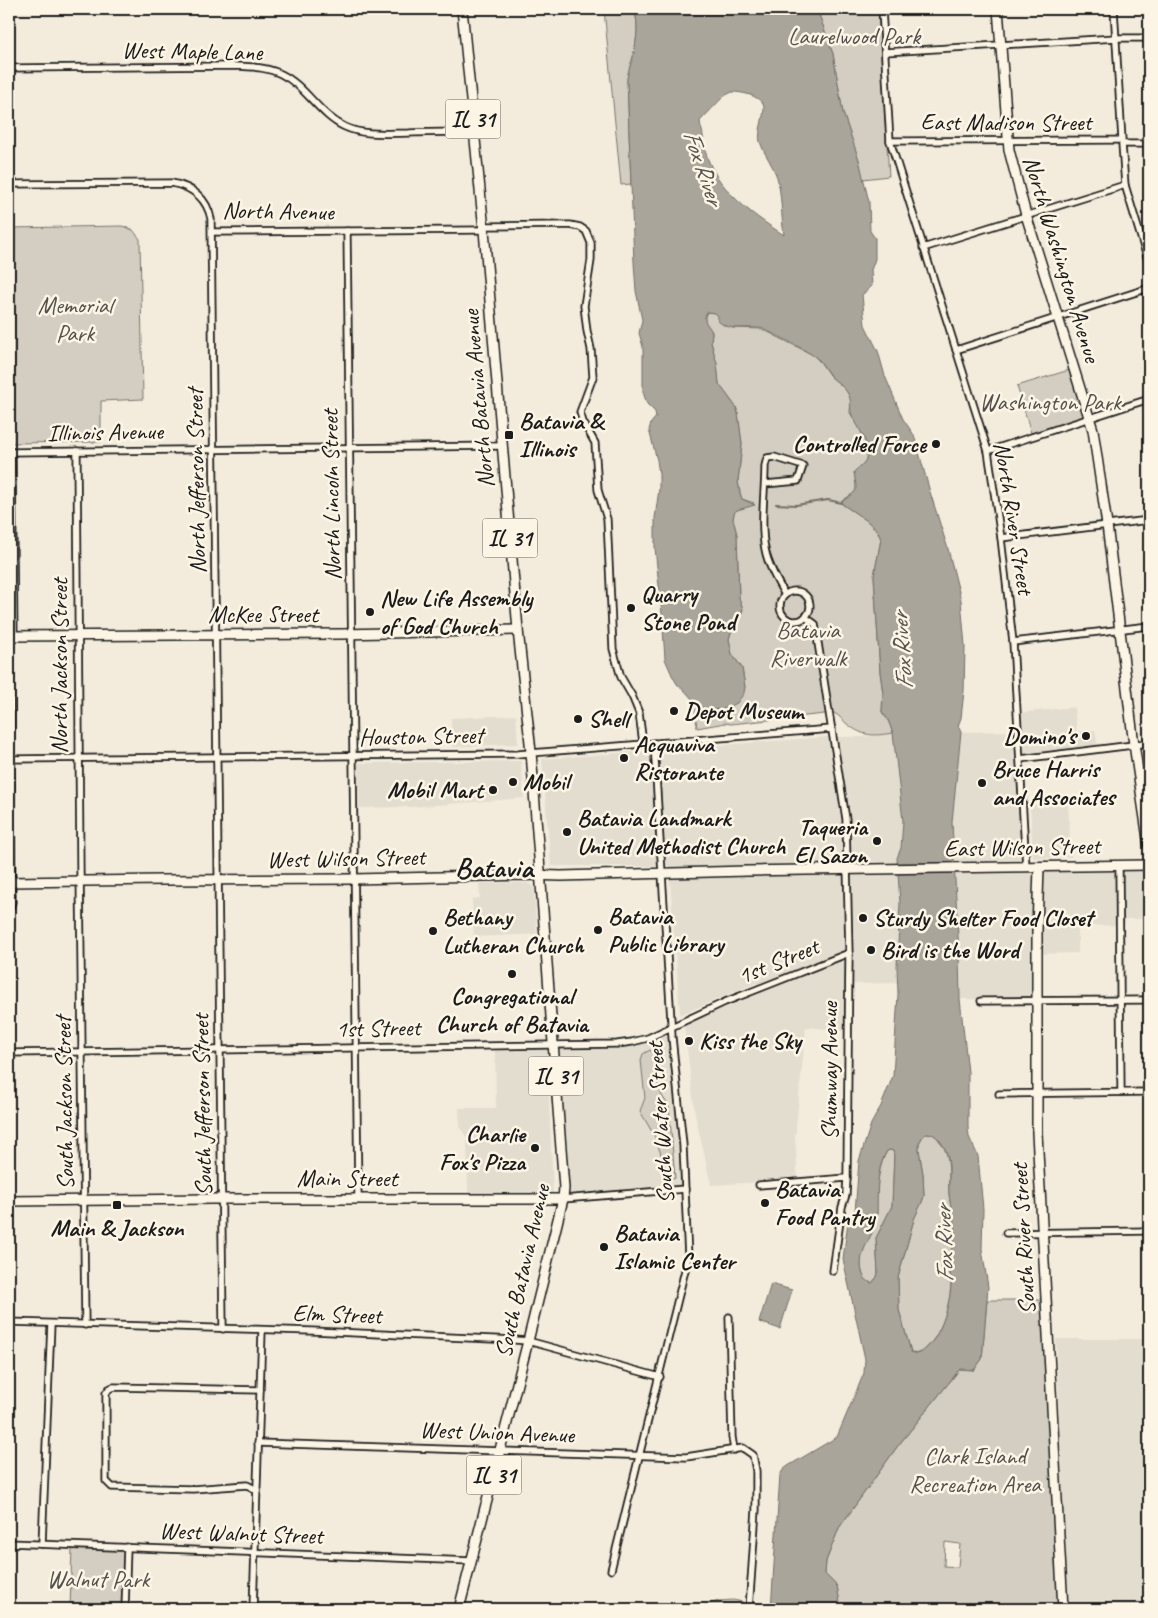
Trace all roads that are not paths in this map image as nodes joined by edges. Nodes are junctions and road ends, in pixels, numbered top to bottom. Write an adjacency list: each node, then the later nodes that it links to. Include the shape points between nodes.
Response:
1 (462, 9): 10 (main road, North Batavia Avenue / IL 31)
2 (882, 9): 8 (street, North River Street)
3 (998, 9): 7 (main road, North Washington Avenue)
4 (1114, 9): 5 (street)
5 (1116, 38): 6 (street); 7 (street); 13 (street)
6 (1149, 38)
7 (1000, 46): 8 (street); 11 (main road, North Washington Avenue)
8 (884, 52): 12 (street, North River Street)
9 (9, 68): 10 (street, West Maple Lane, via 236,66 268,69 291,80 332,119 358,131)
10 (474, 132): 18 (main road, North Batavia Avenue / IL 31)
11 (1008, 140): 12 (street, East Madison Street); 13 (street, East Madison Street); 17 (main road, North Washington Avenue)
12 (890, 141): 21 (street, North River Street)
13 (1122, 142): 14 (street, East Madison Street); 16 (street)
14 (1149, 144)
15 (9, 184): 20 (street, North Avenue, via 182,185 206,204)
16 (1125, 185): 17 (street); 22 (street)
17 (1026, 215): 21 (street); 24 (main road, North Washington Avenue)
18 (484, 228): 19 (street, North Avenue); 28 (main road, North Batavia Avenue / IL 31); 51 (street, North Avenue, via 570,224 586,231 591,243 592,260 584,306 593,377 580,412 595,443 598,490 607,519 613,648 621,677 639,713)
19 (347, 231): 20 (street, North Avenue); 29 (street, North Lincoln Street)
20 (212, 232): 30 (street, North Jefferson Street)
21 (923, 248): 25 (street, North River Street)
22 (1149, 264)
23 (1149, 288): 24 (street)
24 (1057, 317): 25 (street); 27 (main road, North Washington Avenue)
25 (956, 350): 32 (street, North River Street)
26 (1149, 399): 27 (street)
27 (1090, 419): 32 (street); 36 (main road, North Washington Avenue)
28 (502, 446): 29 (street, Illinois Avenue); 41 (main road, North Batavia Avenue / IL 31)
29 (349, 448): 30 (street, Illinois Avenue); 44 (street, North Lincoln Street)
30 (214, 450): 31 (street, Illinois Avenue); 43 (street, North Jefferson Street)
31 (77, 451): 33 (street, Illinois Avenue); 45 (street, North Jackson Street)
32 (988, 451): 37 (street, North River Street)
33 (11, 452): 46 (street)
34 (765, 484): 34 (street, via 767,458 803,466 798,481); 38 (street, via 765,550)
35 (1149, 520): 36 (street)
36 (1107, 525): 37 (street); 42 (main road, North Washington Avenue)
37 (1001, 538): 47 (street, North River Street)
38 (786, 595): 39 (street, via 781,606 784,615 792,620); 39 (street, via 793,591 805,595 810,603)
39 (806, 617): 48 (street, Shumway Avenue, via 815,624)
40 (1149, 626): 42 (street)
41 (518, 630): 44 (main road, McKee Street); 53 (main road, North Batavia Avenue / IL 31)
42 (1120, 630): 47 (street); 52 (main road, North Washington Avenue)
43 (216, 634): 44 (main road, McKee Street); 45 (main road, McKee Street); 55 (street, North Jefferson Street)
44 (351, 634): 54 (street, North Lincoln Street)
45 (78, 635): 46 (main road, McKee Street); 56 (street, North Jackson Street)
46 (11, 636): 57 (street)
47 (1013, 642): 58 (street, North River Street)
48 (832, 729): 49 (street, Houston Street); 65 (street, Shumway Avenue, via 846,819)
49 (654, 743): 51 (street, Houston Street); 66 (street, South Water Street)
50 (1149, 743): 52 (street)
51 (643, 744): 53 (street, Houston Street)
52 (1134, 745): 58 (street); 59 (main road, North Washington Avenue)
53 (531, 752): 54 (street, Houston Street); 67 (main road, North Batavia Avenue / IL 31)
54 (352, 756): 55 (street, Houston Street); 68 (street, North Lincoln Street)
55 (217, 757): 56 (street, Houston Street); 69 (street, North Jefferson Street)
56 (79, 758): 57 (street, Houston Street); 70 (street, North Jackson Street)
57 (9, 759): 71 (street)
58 (1020, 759): 61 (street, North River Street)
59 (1149, 846)
60 (1149, 865): 62 (main road, East Wilson Street)
61 (1026, 866): 63 (main road, East Wilson Street); 64 (main road, East Wilson Street)
62 (1119, 866): 63 (main road, East Wilson Street); 75 (street)
63 (1039, 867): 74 (main road, South River Street)
64 (894, 869): 65 (main road, West Wilson Street)
65 (848, 870): 66 (main road, West Wilson Street); 73 (street, Shumway Avenue)
66 (662, 873): 67 (main road, West Wilson Street); 78 (street, South Water Street)
67 (541, 875): 68 (main road, West Wilson Street); 79 (main road, South Batavia Avenue / IL 31)
68 (354, 879): 69 (main road, West Wilson Street); 80 (street, North Lincoln Street)
69 (219, 880): 70 (main road, West Wilson Street); 81 (street, South Jefferson Street)
70 (80, 881): 71 (main road, West Wilson Street); 82 (street, South Jackson Street)
71 (10, 882): 72 (street, via 12,902)
72 (9, 912)
73 (849, 953): 78 (street, 1st Street); 88 (street, Shumway Avenue)
74 (1037, 1000): 75 (street); 77 (street); 86 (main road, South River Street)
75 (1120, 1000): 76 (street); 84 (street)
76 (1149, 1000)
77 (981, 1001)
78 (672, 1026): 79 (street, 1st Street, via 632,1042); 90 (street, South Water Street)
79 (554, 1044): 80 (street, 1st Street); 93 (main road, South Batavia Avenue / IL 31)
80 (356, 1048): 81 (street, 1st Street); 91 (street, North Lincoln Street)
81 (220, 1050): 82 (street, 1st Street); 92 (street, South Jefferson Street)
82 (82, 1052): 83 (street, 1st Street); 94 (street, South Jackson Street)
83 (9, 1053)
84 (1121, 1092): 85 (street); 86 (street)
85 (1149, 1092)
86 (1037, 1093): 87 (street); 97 (main road, South River Street)
87 (999, 1094)
88 (847, 1178): 89 (street); 99 (street, Shumway Avenue)
89 (759, 1185)
90 (685, 1188): 93 (street, Main Street); 107 (street, South Water Street, via 688,1258)
91 (358, 1198): 92 (main road, Main Street); 93 (main road, Main Street)
92 (222, 1199): 94 (main road, Main Street); 104 (street, South Jefferson Street)
93 (563, 1199): 106 (main road, South Batavia Avenue / IL 31)
94 (84, 1200): 95 (main road, Main Street); 103 (street, South Jackson Street)
95 (9, 1201)
96 (1149, 1231): 97 (street)
97 (1042, 1232): 98 (street); 124 (main road, South River Street)
98 (1006, 1233)
99 (833, 1271)
100 (728, 1317): 110 (street)
101 (9, 1322): 102 (street, Elm Street)
102 (50, 1324): 103 (street, Elm Street); 115 (street)
103 (85, 1325): 104 (street, Elm Street)
104 (223, 1329): 105 (street, Elm Street)
105 (262, 1331): 106 (street, Elm Street); 108 (street)
106 (528, 1341): 107 (street, Elm Street); 111 (main road, South Batavia Avenue / IL 31)
107 (660, 1377): 112 (street, South Water Street)
108 (260, 1390): 109 (street); 113 (street, via 114,1388 106,1393 106,1481 112,1487 193,1489 247,1486)
109 (258, 1443): 111 (street, West Union Avenue); 113 (street)
110 (734, 1450): 112 (street, West Union Avenue, via 686,1457); 123 (street, via 743,1448 752,1455 756,1471)
111 (500, 1451): 112 (street, West Union Avenue); 118 (main road, South Batavia Avenue / IL 31)
112 (640, 1457): 119 (street, South Water Street)
113 (257, 1490): 117 (street)
114 (9, 1543): 115 (street, West Walnut Street)
115 (42, 1544): 116 (street, West Walnut Street)
116 (127, 1547): 117 (street, West Walnut Street); 120 (street)
117 (255, 1552): 118 (street, West Walnut Street); 121 (street)
118 (471, 1561): 122 (main road, South Batavia Avenue / IL 31)
119 (612, 1570)
120 (125, 1609)
121 (252, 1609)
122 (459, 1609)
123 (749, 1609)
124 (1063, 1609)

